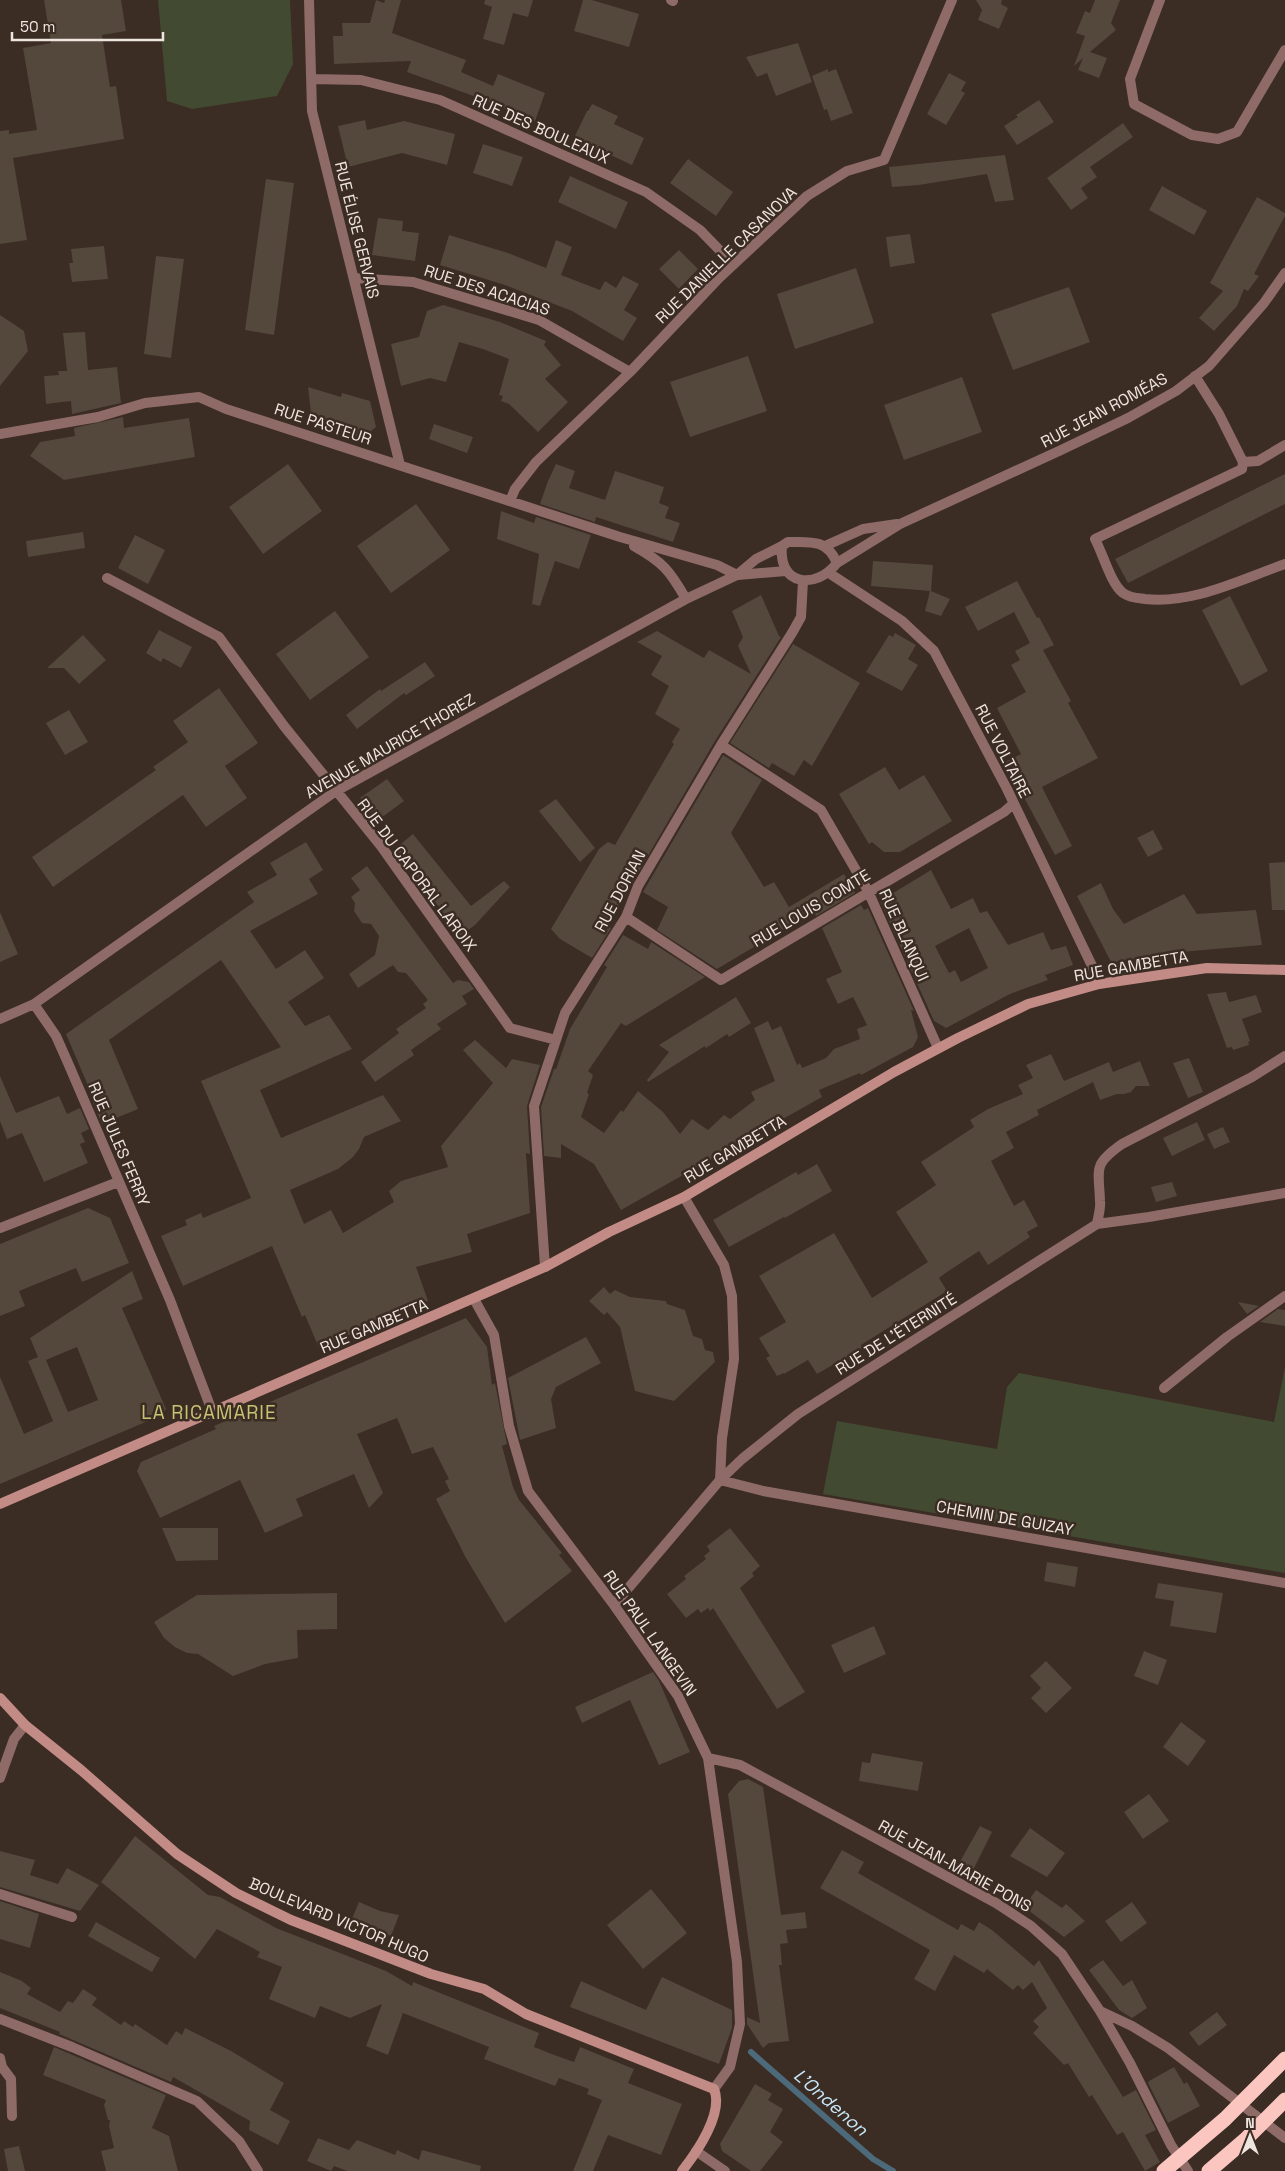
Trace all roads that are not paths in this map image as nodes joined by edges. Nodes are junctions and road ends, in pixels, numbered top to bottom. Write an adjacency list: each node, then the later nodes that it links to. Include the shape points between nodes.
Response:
1 (309, 0): 5 (street, RUE ÉLISE GERVAIS)
2 (952, 0): 6 (street, RUE DANIELLE CASANOVA, via 884,160 847,171 807,196)
3 (1160, 0): 4 (street, via 1130,79 1134,104 1192,135 1218,139 1237,132)
4 (1285, 50)
5 (312, 79): 6 (street, RUE DES BOULEAUX, via 361,80 440,100 646,192 700,230); 8 (street, RUE ÉLISE GERVAIS, via 312,112)
6 (733, 264): 9 (street, RUE DANIELLE CASANOVA)
7 (1285, 273): 10 (street, RUE JEAN ROMÉAS, via 1264,303 1209,366)
8 (354, 278): 9 (street, RUE DES ACACIAS, via 413,282 539,320); 14 (street, RUE ÉLISE GERVAIS)
9 (630, 372): 15 (street, RUE DANIELLE CASANOVA, via 536,462)
10 (1195, 376): 13 (street); 16 (street, RUE JEAN ROMÉAS, via 1128,418)
11 (0, 434): 14 (street, RUE PASTEUR, via 98,417 145,403 199,397 226,409)
12 (1285, 445): 13 (street, via 1258,461)
13 (1243, 462): 21 (street, via 1242,469 1095,539 1121,592 1131,598 1164,601 1190,598)
14 (400, 465): 15 (street, RUE PASTEUR)
15 (510, 501): 17 (street, RUE PASTEUR)
16 (900, 524): 19 (street, RUE JEAN ROMÉAS, via 863,529); 20 (street, RUE JEAN ROMÉAS)
17 (620, 538): 24 (street, RUE PASTEUR, via 717,565); 27 (street, RUE PASTEUR, via 658,559)
18 (782, 546): 19 (street, via 788,542 811,542); 22 (street, via 781,560); 24 (street, AVENUE MAURICE THOREZ, via 756,559)
19 (825, 546): 20 (street, via 833,552)
20 (837, 563): 23 (street)
21 (1285, 564)
22 (786, 571): 24 (street, AVENUE MAURICE THOREZ); 26 (street)
23 (829, 573): 26 (street); 30 (street, RUE VOLTAIRE, via 902,621 934,652)
24 (736, 575): 27 (street, AVENUE MAURICE THOREZ)
25 (107, 578): 29 (street, RUE DU CAPORAL LAROIX, via 219,637)
26 (803, 581): 28 (street, RUE DORIAN, via 801,617)
27 (686, 600): 29 (street, AVENUE MAURICE THOREZ)
28 (721, 745): 31 (street, RUE BLANQUI, via 821,810); 32 (street, RUE DORIAN, via 638,886)
29 (336, 791): 35 (street, AVENUE MAURICE THOREZ); 37 (street, RUE DU CAPORAL LAROIX, via 381,846 510,1028)
30 (1013, 804): 31 (street, RUE LOUIS COMTE); 34 (street, RUE VOLTAIRE)
31 (868, 891): 32 (street, RUE LOUIS COMTE, via 721,980); 38 (street, RUE BLANQUI)
32 (626, 918): 37 (street, RUE DORIAN, via 565,1013)
33 (1285, 970): 34 (main road, RUE GAMBETTA, via 1207,968)
34 (1099, 984): 38 (main road, RUE GAMBETTA, via 1028,1004)
35 (34, 1004): 36 (street, AVENUE MAURICE THOREZ); 40 (street, RUE JULES FERRY, via 56,1036)
36 (0, 1018)
37 (556, 1040): 45 (street, RUE DORIAN, via 534,1106)
38 (938, 1048): 42 (main road, RUE GAMBETTA)
39 (1285, 1056): 43 (street, via 1107,1154 1097,1172 1101,1203)
40 (118, 1182): 44 (street); 49 (street, RUE JULES FERRY, via 170,1300)
41 (1285, 1193): 43 (street, RUE DE L'ÉTERNITÉ)
42 (684, 1197): 45 (main road, RUE GAMBETTA); 50 (street, via 724,1265 732,1296 734,1360 722,1438)
43 (1097, 1224): 50 (street, RUE DE L'ÉTERNITÉ, via 798,1414)
44 (0, 1228)
45 (545, 1267): 47 (main road, RUE GAMBETTA)
46 (1285, 1296): 48 (street)
47 (474, 1300): 49 (main road, RUE GAMBETTA); 53 (street, RUE PAUL LANGEVIN, via 494,1335 509,1426 528,1491)
48 (1164, 1388)
49 (212, 1412): 51 (main road, RUE GAMBETTA)
50 (720, 1480): 52 (street, CHEMIN DE GUIZAY, via 763,1491); 53 (street, RUE DE L'ÉTERNITÉ)
51 (0, 1504)
52 (1285, 1583)
53 (614, 1605): 56 (street, RUE PAUL LANGEVIN, via 678,1696)
54 (0, 1698): 55 (main road, BOULEVARD VICTOR HUGO)
55 (25, 1725): 57 (street, via 14,1740); 64 (main road, BOULEVARD VICTOR HUGO, via 177,1854 236,1893 291,1920 421,1971 484,1989 526,2014)
56 (708, 1758): 60 (street, RUE JEAN-MARIE PONS, via 740,1765 1031,1926 1062,1954); 64 (street, RUE PAUL LANGEVIN, via 737,1962 740,2024 730,2067)
57 (0, 1778)
58 (0, 1894): 59 (street)
59 (72, 1917)
60 (1100, 2011): 67 (street, via 1168,2048); 73 (street, RUE JEAN-MARIE PONS, via 1130,2063 1170,2145)
61 (0, 2019): 69 (street, via 197,2101 239,2141)
62 (0, 2058): 66 (street, via 11,2079)
63 (1285, 2059): 72 (highway, bridge, via 1225,2119)
64 (714, 2089): 68 (main road, via 718,2103)
65 (1285, 2100): 74 (highway, bridge)
66 (12, 2116)
67 (1285, 2138)
68 (696, 2151): 70 (main road); 71 (street)
69 (258, 2171)
70 (682, 2171)
71 (725, 2171)
72 (1164, 2171)
73 (1188, 2171)
74 (1209, 2171)

